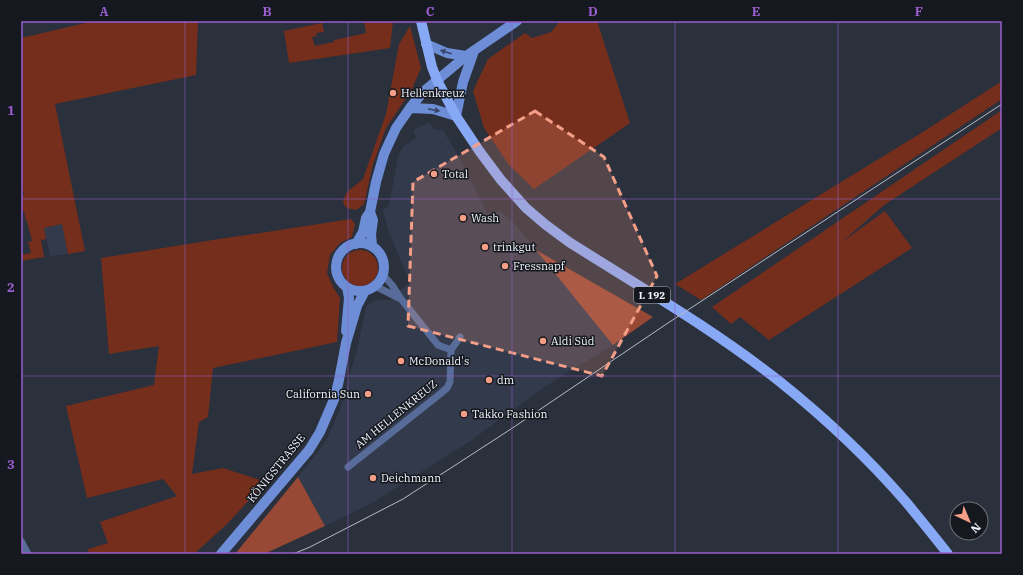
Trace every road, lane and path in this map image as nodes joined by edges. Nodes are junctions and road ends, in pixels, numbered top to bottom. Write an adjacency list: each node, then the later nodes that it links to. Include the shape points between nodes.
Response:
1 (421, 21): 3 (main road)
2 (517, 21): 4 (street)
3 (426, 44): 4 (street, one-way to 3, via 447,53); 5 (main road)
4 (470, 54): 5 (street); 7 (street)
5 (437, 80): 6 (street); 7 (main road, L 192)
6 (410, 108): 7 (street, one-way to 7); 8 (street, via 396,128 384,154)
7 (456, 116): 23 (main road, L 192, via 488,164 526,208 569,242 727,342 778,381 837,431 885,479)
8 (370, 212): 9 (street); 10 (street, via 373,220)
9 (356, 244): 10 (street); 13 (street, KÖNIGSTRASSE, via 342,252 336,266 341,281)
10 (372, 246): 11 (street, via 382,258)
11 (383, 275): 12 (street); 15 (street)
12 (375, 286): 14 (street); 15 (street)
13 (347, 287): 14 (street); 17 (street, KÖNIGSTRASSE, via 349,298)
14 (365, 291): 17 (street, KÖNIGSTRASSE, via 357,306)
15 (401, 299): 18 (street, via 438,345)
16 (460, 336): 18 (street)
17 (346, 343): 22 (street, KÖNIGSTRASSE, via 335,397 320,432 309,450)
18 (451, 350): 19 (street, AM HELLENKREUZ, via 450,382 447,388)
19 (348, 467)
20 (21, 541): 21 (street)
21 (28, 554)
22 (221, 554)
23 (948, 554)

